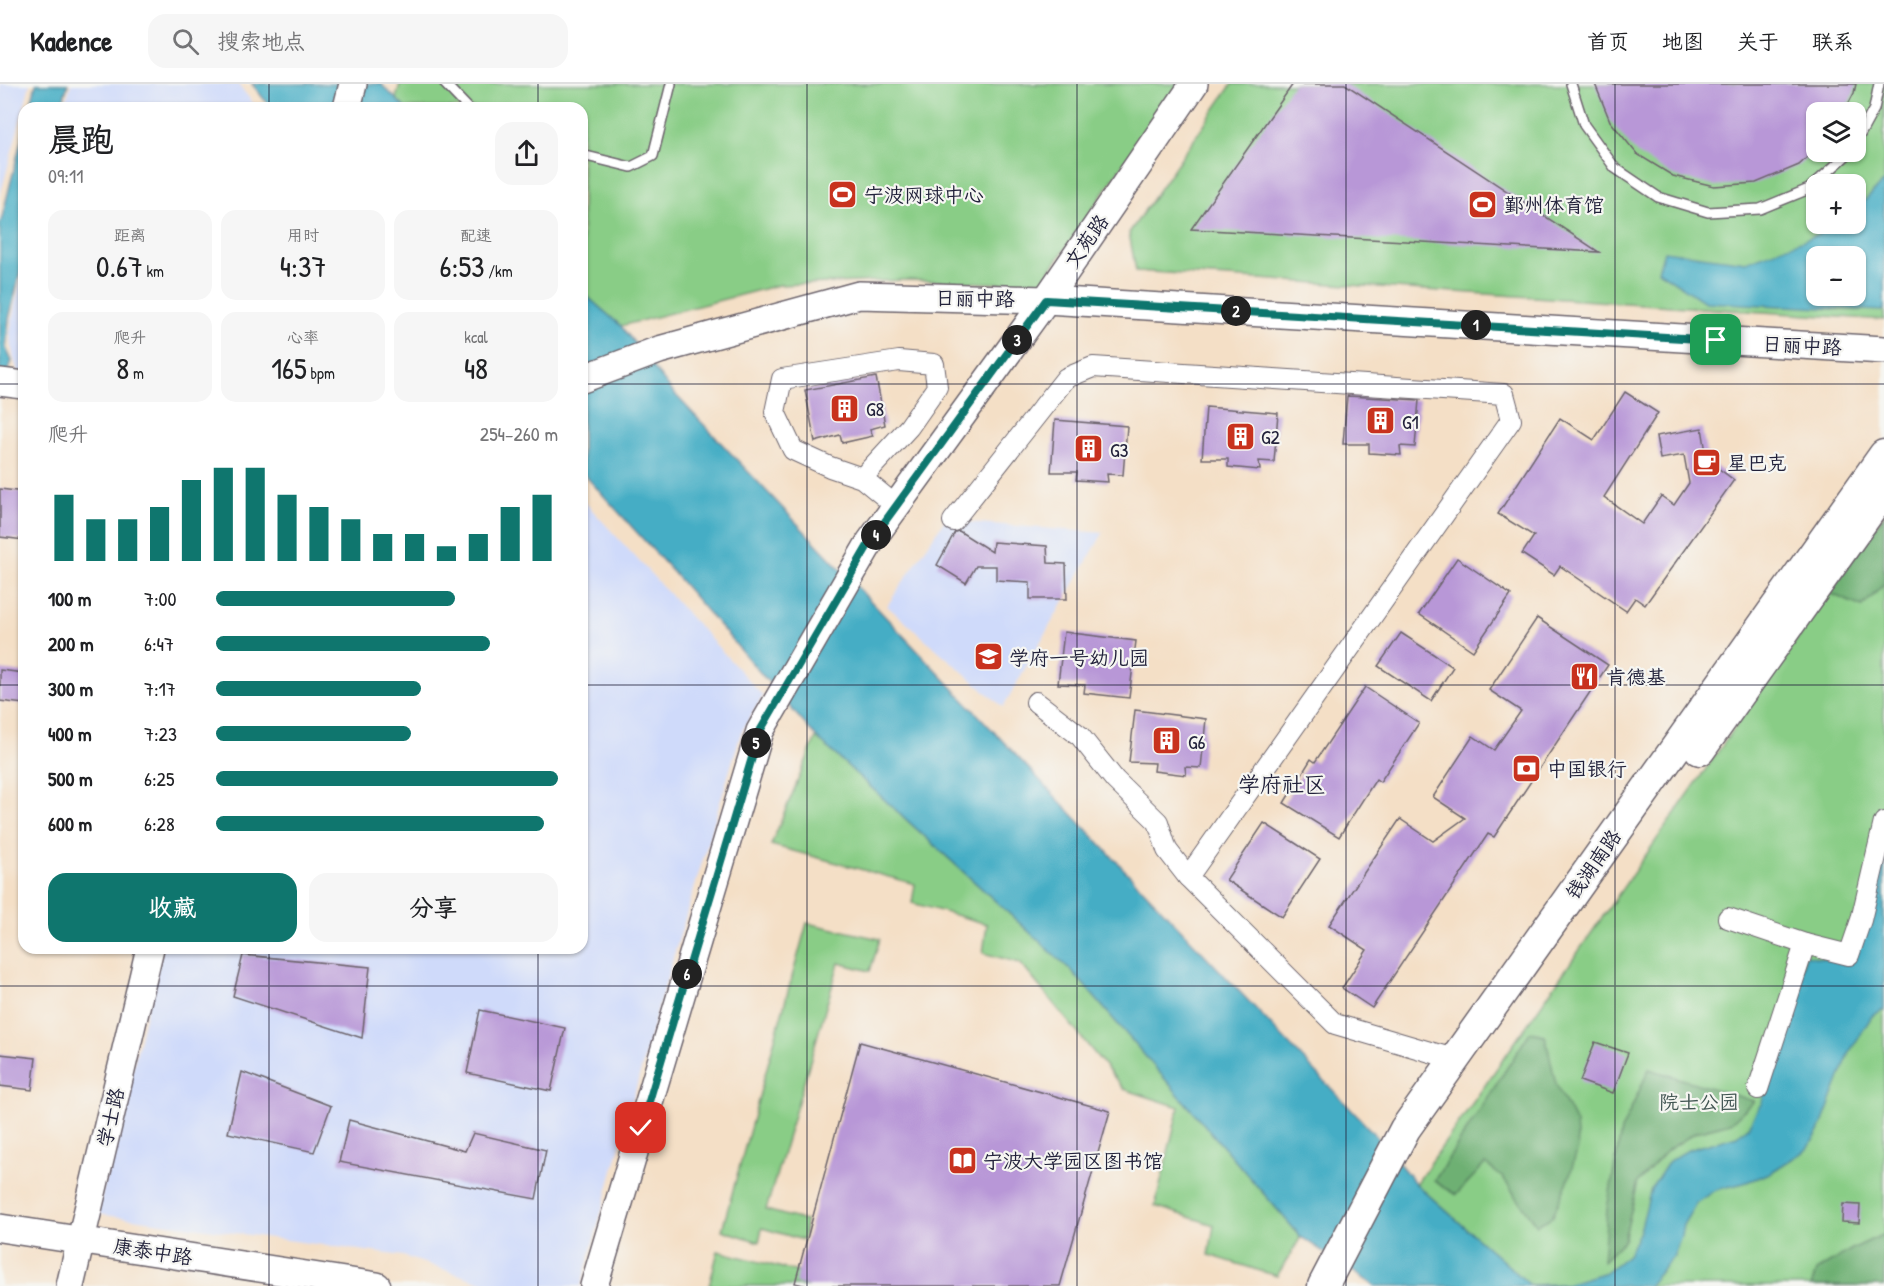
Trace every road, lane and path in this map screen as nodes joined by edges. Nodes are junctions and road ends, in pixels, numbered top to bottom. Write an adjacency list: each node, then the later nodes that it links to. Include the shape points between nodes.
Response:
1 (352, 84): 7 (street)
2 (445, 84): 8 (lane)
3 (671, 84): 10 (lane, via 653,156 631,167)
4 (1194, 84): 12 (street, 文苑路)
5 (1571, 84): 11 (lane, via 1584,125 1615,168 1658,197 1708,212 1760,209 1809,189)
6 (1880, 87): 9 (lane)
7 (348, 102)
8 (462, 102)
9 (1866, 124)
10 (588, 156)
11 (1839, 162)
12 (1046, 300): 13 (street, 日丽中路); 14 (street, 日丽中路, via 859,295 659,350); 22 (street, 文苑路)
13 (1884, 350)
14 (588, 377)
15 (0, 382): 16 (street)
16 (18, 384)
17 (0, 400): 18 (street)
18 (18, 402)
19 (1884, 455): 30 (main road, 钱湖南路)
20 (862, 478): 20 (street, via 793,450 775,412 782,379 899,361 934,364 937,387 909,427); 22 (street)
21 (1884, 491): 32 (main road, 钱湖南路)
22 (897, 506): 38 (street, 文苑路, via 870,542 760,731)
23 (953, 520): 26 (street, via 1066,378 1093,367 1504,394 1511,420)
24 (1036, 702): 26 (street, via 1080,736 1115,780 1158,822 1167,850)
25 (1884, 822): 28 (street, via 1849,955)
26 (1188, 877): 30 (street, via 1335,1024)
27 (1728, 918): 28 (street)
28 (1805, 944): 31 (street)
29 (149, 954): 34 (street, 学士路)
30 (1454, 1059): 32 (main road, 钱湖南路)
31 (1758, 1089)
32 (1413, 1135): 35 (main road, 钱湖南路)
33 (0, 1228): 34 (street, 康泰中路)
34 (81, 1240): 36 (street, 学士路); 37 (street, 康泰中路)
35 (1331, 1285)
36 (70, 1286)
37 (373, 1286)
38 (594, 1286)

